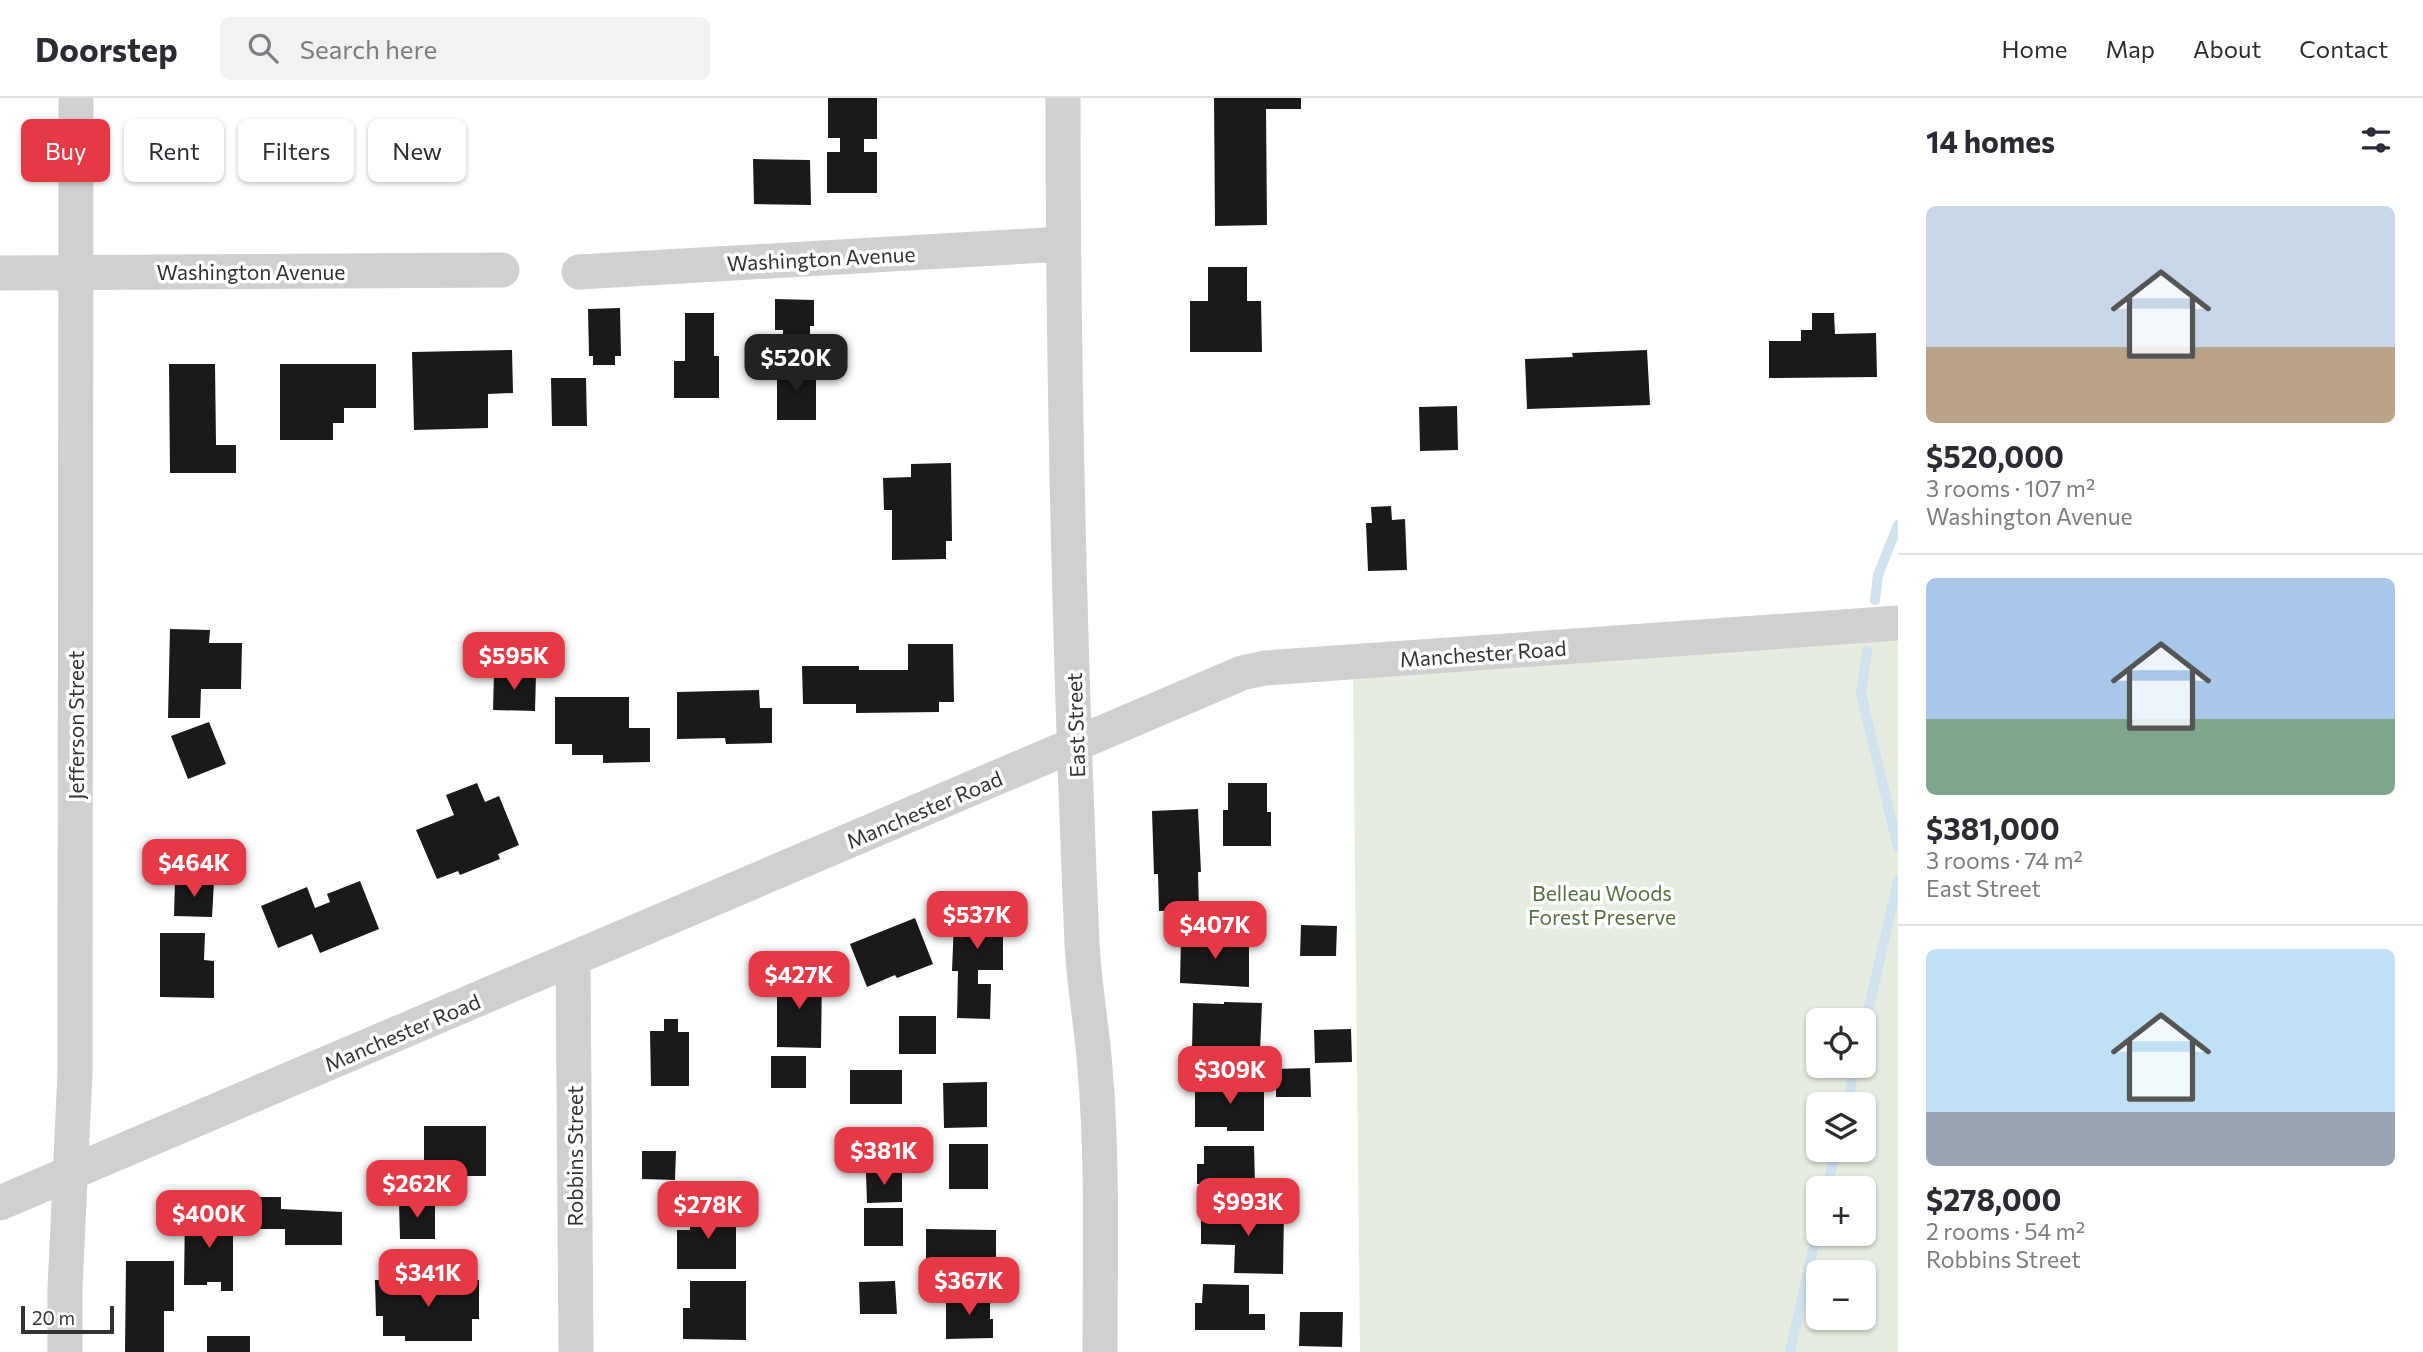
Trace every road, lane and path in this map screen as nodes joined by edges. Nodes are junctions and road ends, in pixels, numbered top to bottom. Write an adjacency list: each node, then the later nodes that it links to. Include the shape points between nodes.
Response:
1 (76, 98): 5 (street, Jefferson Street)
2 (1063, 98): 3 (street, East Street)
3 (1063, 244): 6 (street, Washington Avenue); 9 (street, East Street)
4 (502, 270): 5 (street, Washington Avenue)
5 (76, 271): 7 (street, Washington Avenue); 11 (street, Jefferson Street, via 75,1073)
6 (579, 272)
7 (0, 273)
8 (1896, 624): 9 (street, Manchester Road, via 1265,667)
9 (1075, 745): 10 (street, Manchester Road); 15 (street, East Street, via 1082,948 1101,1182)
10 (573, 959): 11 (street, Manchester Road); 14 (street, Robbins Street)
11 (70, 1173): 12 (street, Manchester Road); 13 (street, Jefferson Street)
12 (0, 1203)
13 (65, 1352)
14 (576, 1352)
15 (1100, 1352)

